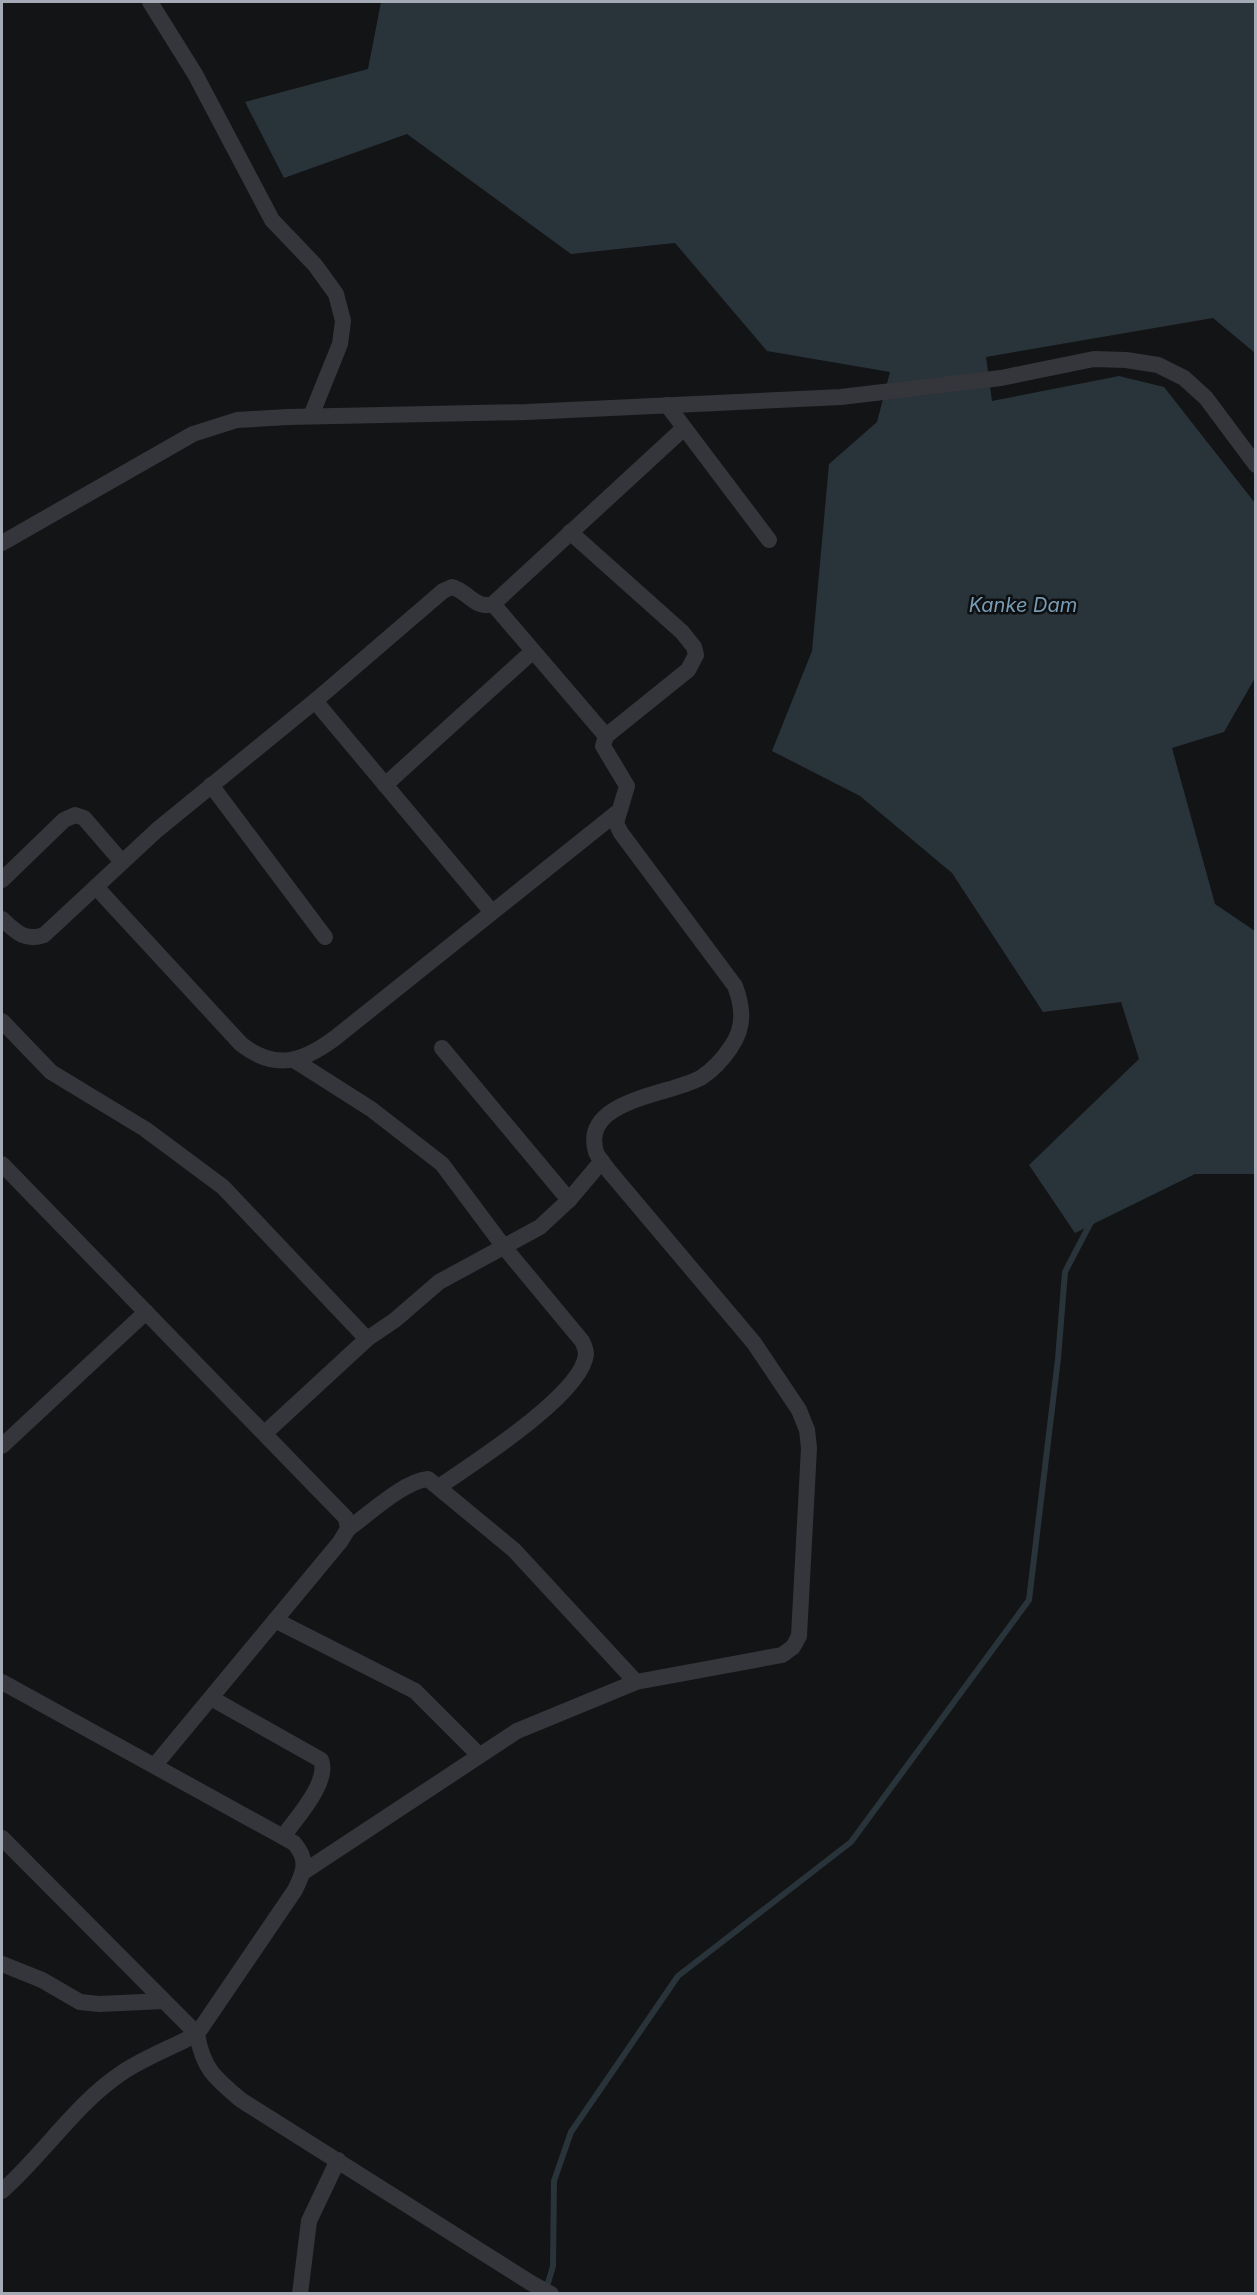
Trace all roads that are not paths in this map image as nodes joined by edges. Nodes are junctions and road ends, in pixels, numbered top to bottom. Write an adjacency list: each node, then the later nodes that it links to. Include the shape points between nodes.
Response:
1 (150, 2): 3 (street, via 195,74 272,220 315,265 336,294 343,321 340,344)
2 (667, 405): 3 (street); 4 (street); 5 (street, via 841,397 1001,378 1094,360 1126,360 1158,365 1184,378 1206,398)
3 (311, 416): 8 (street, via 237,420 192,434)
4 (684, 428): 6 (street); 7 (street)
5 (1256, 465)
6 (570, 532): 9 (street); 12 (street, via 682,632 696,655 688,670)
7 (768, 540)
8 (2, 543)
9 (493, 604): 10 (street); 11 (street, via 477,604 461,589 443,591)
10 (533, 651): 12 (street); 14 (street)
11 (315, 701): 13 (street); 14 (street)
12 (606, 736): 15 (street, via 603,746 627,786)
13 (210, 785): 16 (street); 21 (street)
14 (385, 785): 19 (street)
15 (619, 811): 19 (street); 25 (street, via 616,823 621,833 735,986 742,1004 742,1019 735,1042 701,1078 625,1104 597,1126 597,1153)
16 (122, 862): 17 (street, via 84,818 75,815 64,820); 18 (street)
17 (2, 880)
18 (96, 886): 20 (street, via 44,935 33,939 20,935); 24 (street, via 241,1044 256,1056 274,1061)
19 (491, 911): 24 (street, via 335,1038 316,1052)
20 (2, 919)
21 (325, 937)
22 (2, 1022): 30 (street, via 51,1072 146,1129 223,1187)
23 (442, 1048): 27 (street)
24 (294, 1060): 28 (street, via 371,1110 442,1164)
25 (602, 1161): 27 (street); 37 (street, via 754,1343 799,1410 809,1448 799,1636 793,1647 782,1654)
26 (2, 1164): 29 (street)
27 (569, 1200): 28 (street, via 540,1227)
28 (504, 1247): 30 (street, via 439,1282); 33 (street, via 582,1341 584,1363 522,1429)
29 (146, 1312): 31 (street); 32 (street)
30 (367, 1339): 31 (street)
31 (265, 1433): 34 (street, via 346,1518)
32 (2, 1446)
33 (440, 1486): 34 (street, via 428,1479 419,1480); 37 (street, via 514,1550)
34 (348, 1529): 35 (street)
35 (275, 1620): 38 (street); 39 (street, via 415,1691)
36 (2, 1682): 40 (street)
37 (636, 1682): 39 (street, via 517,1731)
38 (211, 1698): 40 (street); 41 (street, via 321,1760 325,1770 321,1782)
39 (479, 1755): 43 (street)
40 (155, 1765): 41 (street)
41 (283, 1837): 43 (street, via 303,1854)
42 (2, 1838): 45 (street)
43 (305, 1871): 46 (street)
44 (2, 1964): 45 (street, via 42,1980 80,2002)
45 (164, 2001): 46 (street)
46 (197, 2034): 47 (street, via 201,2058 217,2079 241,2100); 48 (street, via 108,2084 30,2167)
47 (338, 2160): 49 (street, via 309,2221); 50 (street)
48 (2, 2191)
49 (300, 2294)
50 (551, 2294)

